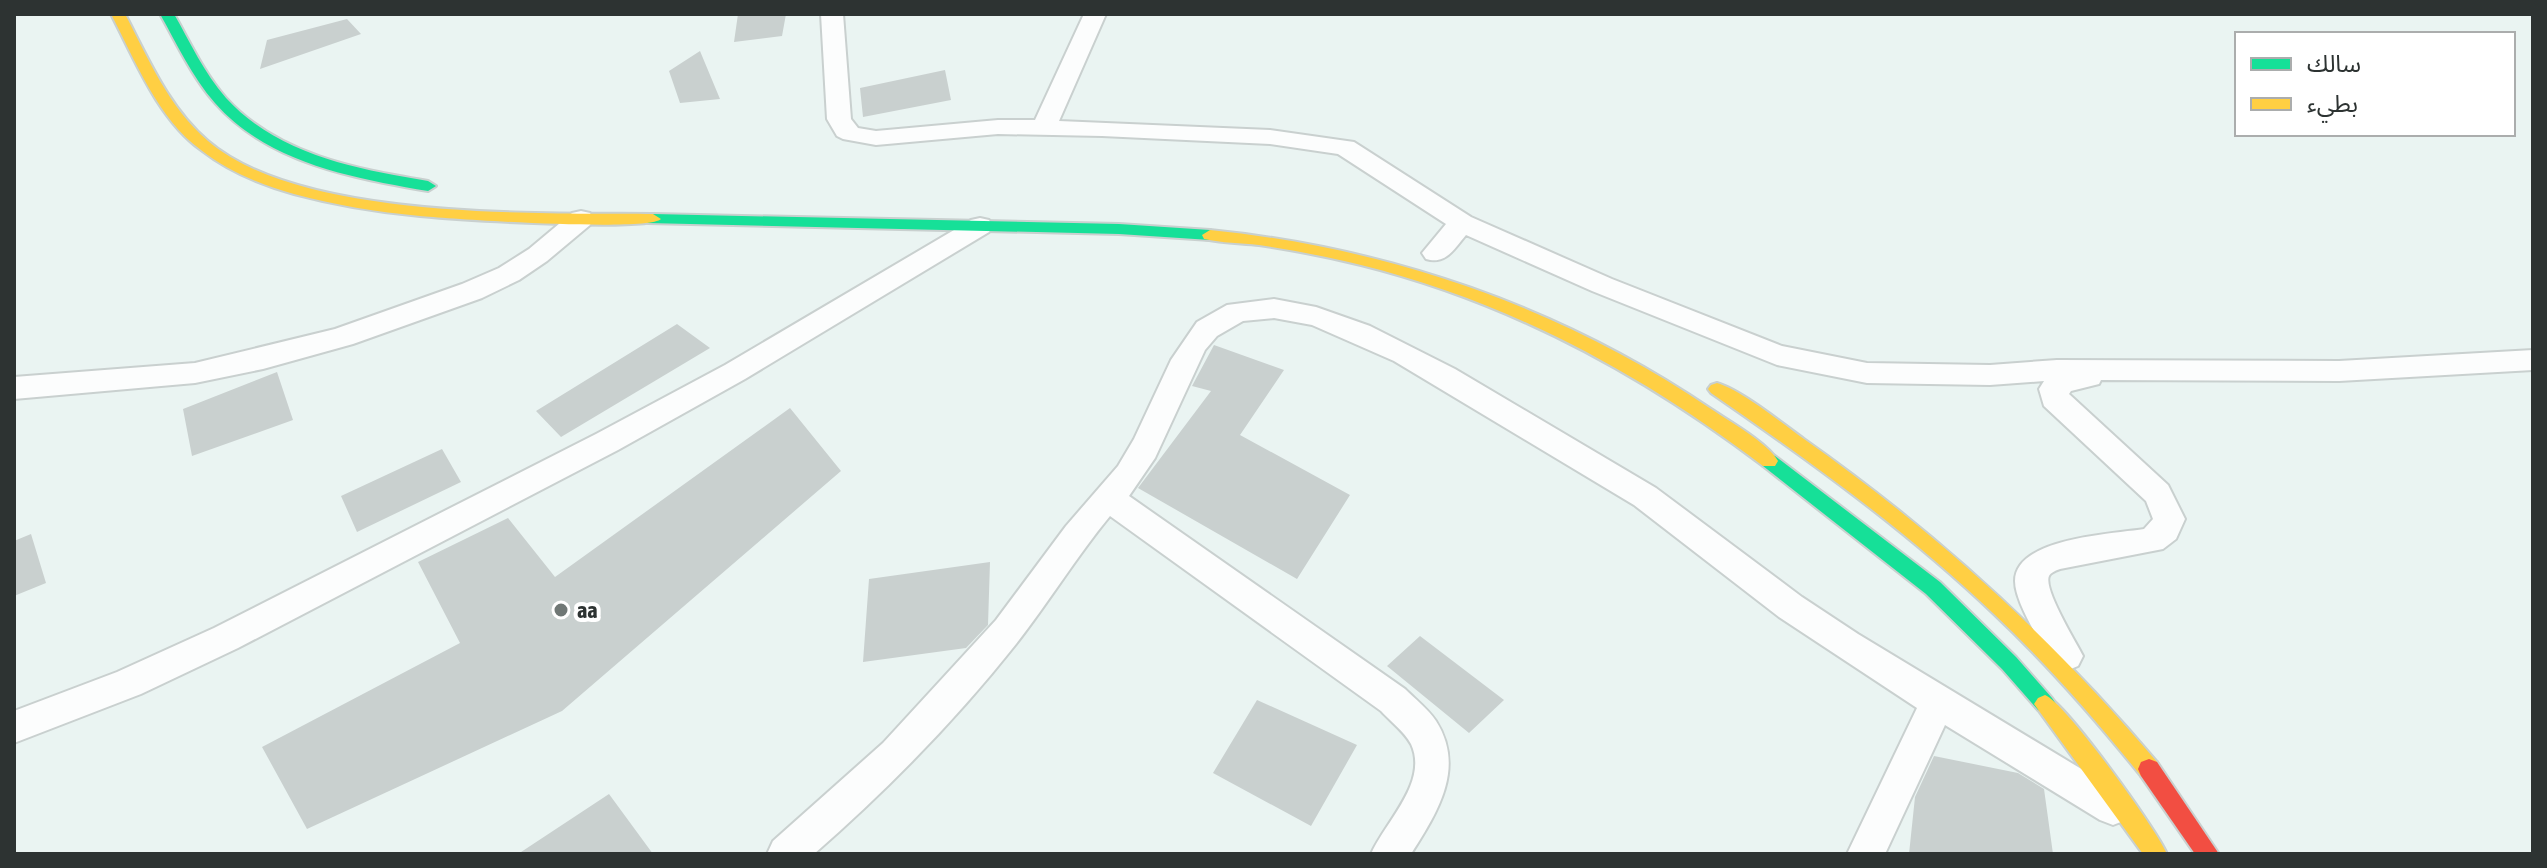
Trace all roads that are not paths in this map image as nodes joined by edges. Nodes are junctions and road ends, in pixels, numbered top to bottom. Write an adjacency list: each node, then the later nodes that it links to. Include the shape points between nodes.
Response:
1 (118, 14): 5 (main road)
2 (167, 14): 5 (main road)
3 (832, 14): 6 (street, via 839,119 846,131 876,138 972,128)
4 (1095, 14): 6 (street)
5 (163, 51): 7 (main road, via 235,115 286,147 393,181); 8 (main road, via 169,109 204,146 263,179 381,207)
6 (1044, 128): 9 (street, via 1178,131 1345,147)
7 (445, 189)
8 (581, 219): 10 (main road); 15 (street, via 509,274 343,337 195,373)
9 (1462, 223): 11 (street); 13 (street, via 1729,338 1825,367 1990,375)
10 (980, 226): 19 (street, via 607,442 226,638); 20 (main road, via 1255,238 1362,259 1508,308 1607,353 1727,429 1933,588 2072,736)
11 (1435, 253)
12 (2533, 360): 13 (street, via 2339,371)
13 (2123, 370): 17 (street, via 2062,383 2054,389 2054,398 2157,493 2170,521 2165,533 2152,540 2053,557 2038,565 2031,579 2035,596)
14 (1704, 381): 17 (main road, via 1830,466 1974,579)
15 (14, 388)
16 (1108, 498): 18 (street, via 1140,458 1204,331 1244,311 1313,317 1370,335 1440,372 1598,468 1659,506 1806,618); 21 (street, via 969,675); 22 (street, via 1393,700 1422,730 1434,753 1432,777)
17 (2082, 686): 25 (main road, via 2184,815)
18 (1938, 701): 20 (street); 23 (street)
19 (14, 727)
20 (2131, 819): 24 (main road)
21 (786, 854)
22 (1390, 854)
23 (1866, 854)
24 (2156, 854)
25 (2208, 854)

